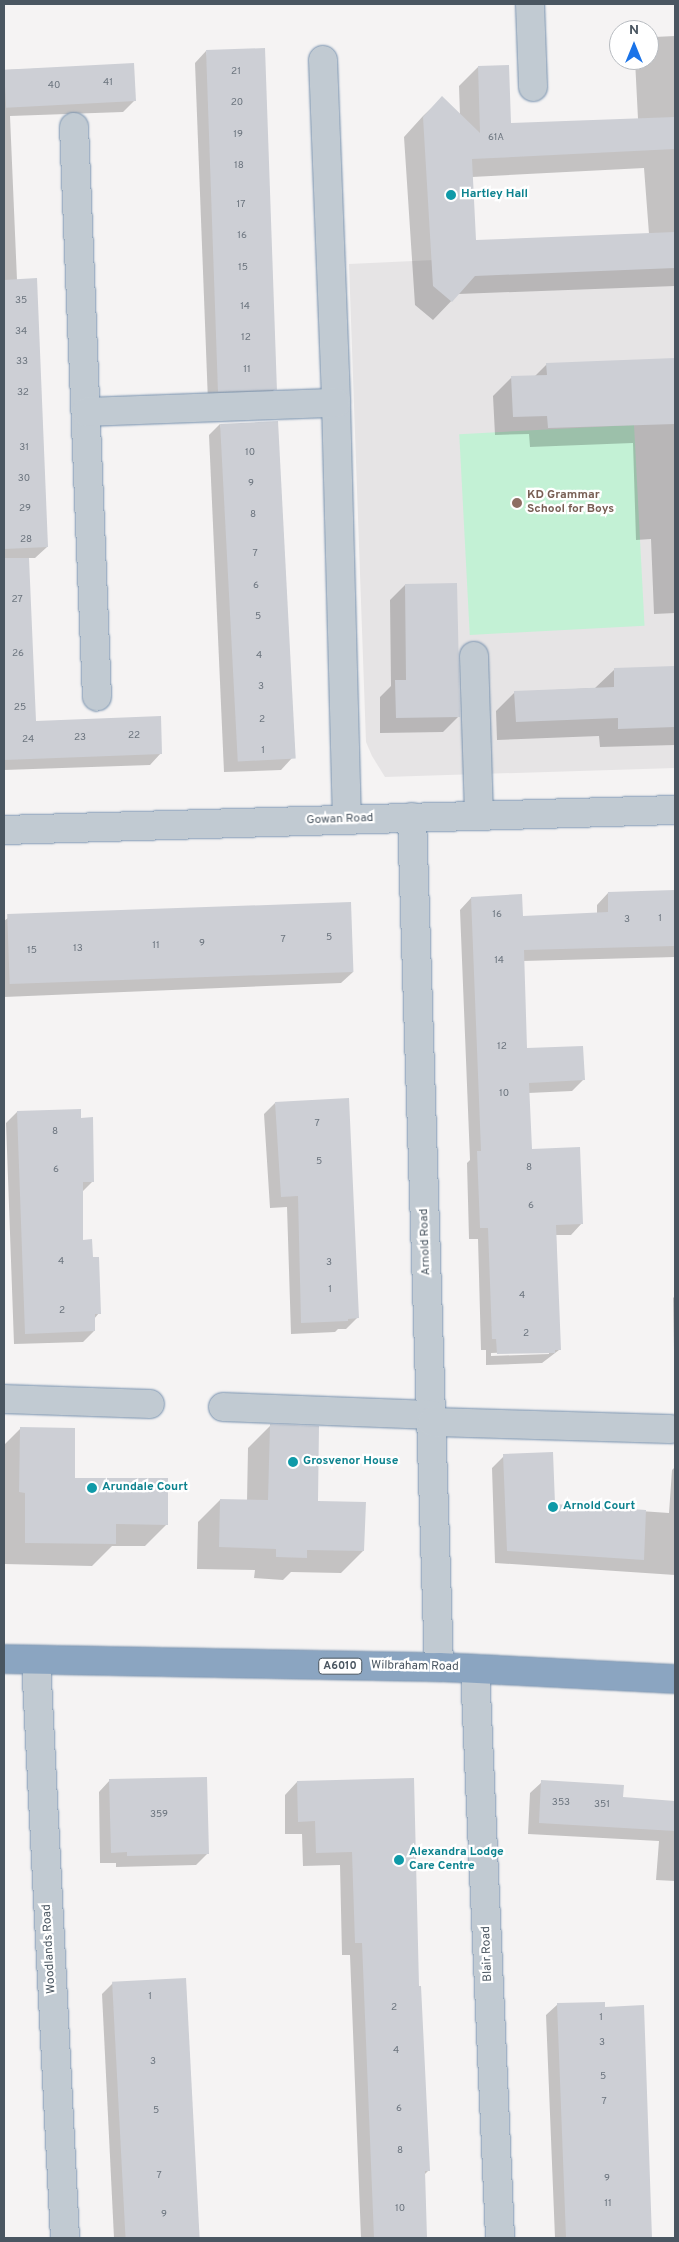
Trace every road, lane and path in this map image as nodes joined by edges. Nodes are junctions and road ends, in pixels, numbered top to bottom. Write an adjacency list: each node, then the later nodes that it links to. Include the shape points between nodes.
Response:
1 (530, 4): 3 (street)
2 (323, 60): 5 (street)
3 (533, 87)
4 (74, 127): 6 (street)
5 (336, 403): 6 (street); 12 (street)
6 (86, 412): 8 (street)
7 (474, 656): 10 (street)
8 (97, 697)
9 (675, 810): 10 (street, Gowan Road)
10 (479, 815): 11 (street, Gowan Road)
11 (412, 817): 12 (street, Gowan Road); 17 (street, Arnold Road)
12 (347, 820): 13 (street, Gowan Road)
13 (4, 830)
14 (4, 1399): 15 (street)
15 (150, 1404)
16 (223, 1406): 17 (street)
17 (432, 1418): 18 (street); 21 (street, Arnold Road)
18 (671, 1429)
19 (4, 1659): 20 (highway, Wilbraham Road / A6010)
20 (36, 1660): 21 (highway, Wilbraham Road / A6010); 24 (street, Woodlands Road)
21 (440, 1667): 22 (highway, Wilbraham Road / A6010)
22 (476, 1669): 23 (highway, Wilbraham Road / A6010); 25 (street, Blair Road)
23 (675, 1679)
24 (64, 2238)
25 (500, 2238)

